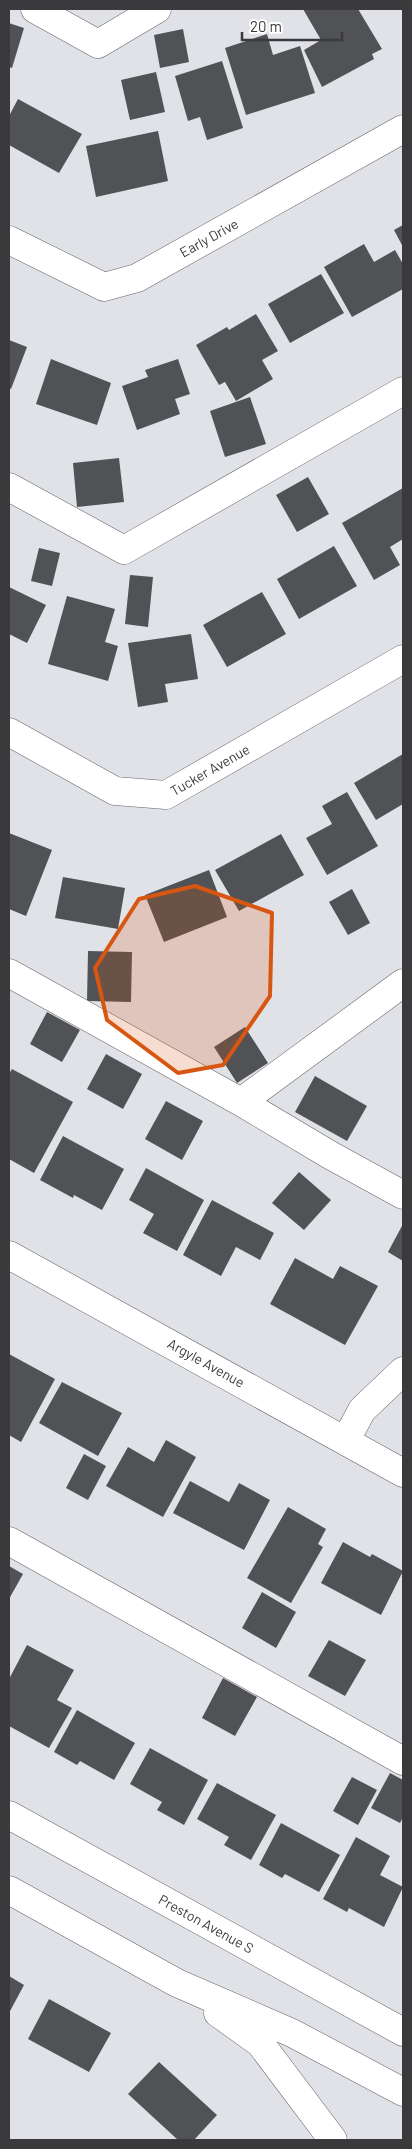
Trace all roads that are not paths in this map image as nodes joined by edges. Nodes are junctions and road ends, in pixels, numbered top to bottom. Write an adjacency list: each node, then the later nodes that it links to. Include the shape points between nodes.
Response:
1 (35, 9): 2 (street, via 98,44)
2 (157, 9)
3 (403, 130): 4 (street, Early Drive, via 137,278 104,287)
4 (9, 240)
5 (403, 391): 6 (street, via 124,550)
6 (9, 487)
7 (403, 659): 8 (street, Tucker Avenue, via 166,795 115,791)
8 (9, 732)
9 (9, 973): 11 (street)
10 (403, 983): 11 (street)
11 (241, 1102): 12 (street)
12 (403, 1195)
13 (9, 1255): 15 (street, Argyle Avenue)
14 (403, 1371): 15 (street, via 362,1410)
15 (346, 1440): 16 (street, Argyle Avenue)
16 (403, 1473)
17 (9, 1541): 18 (street)
18 (403, 1761)
19 (9, 1815): 22 (street, Preston Avenue S)
20 (9, 1890): 21 (street)
21 (176, 1983): 23 (street, via 292,2033); 24 (street, via 260,2043)
22 (403, 2032)
23 (403, 2092)
24 (333, 2140)

